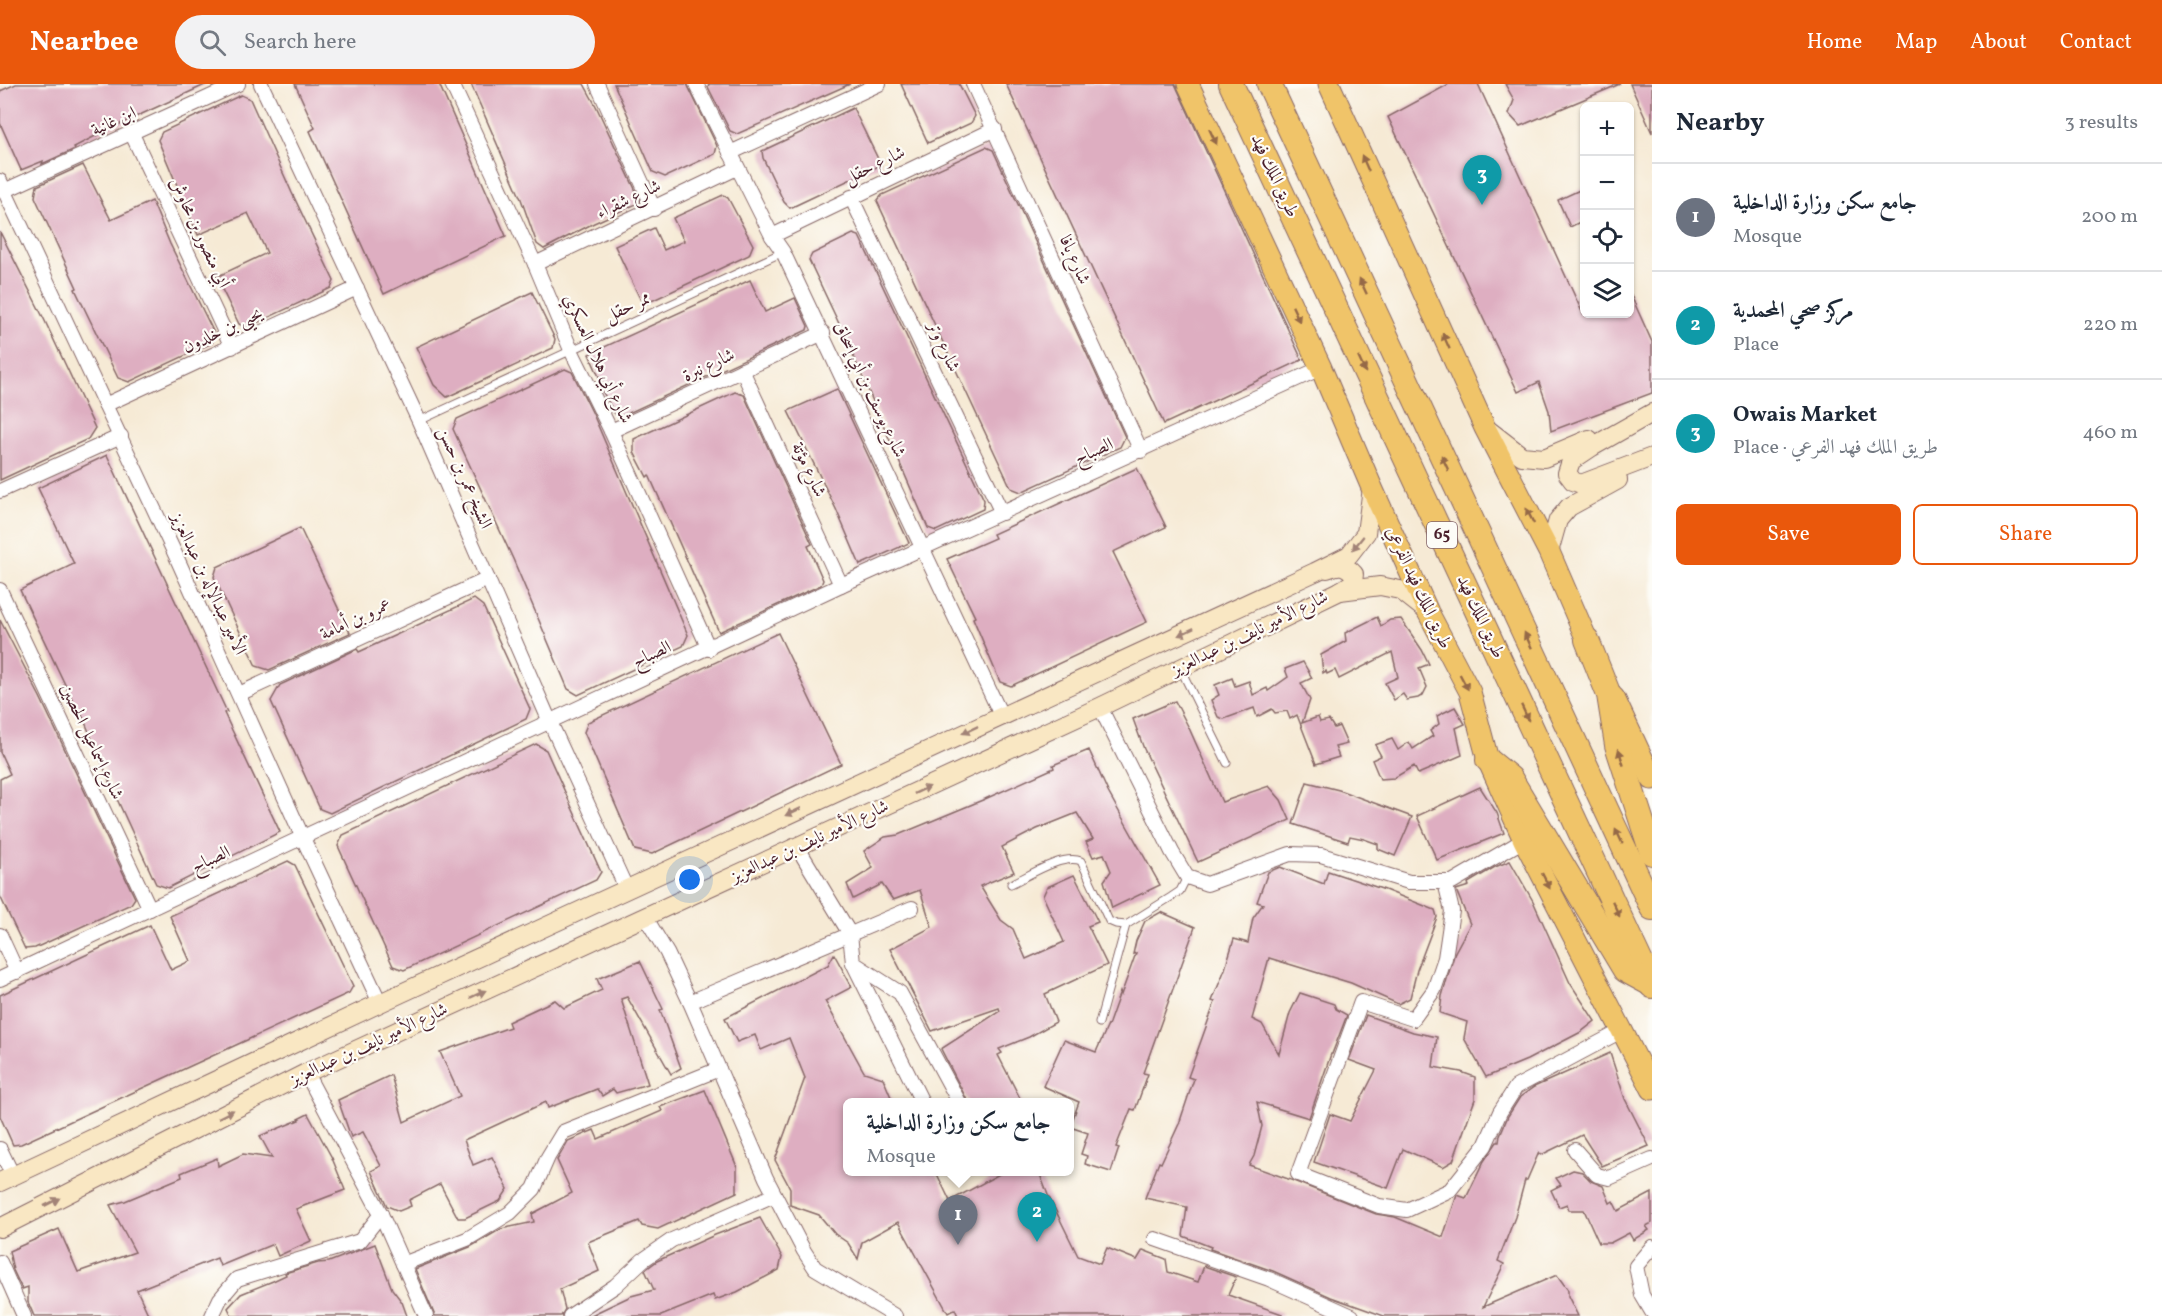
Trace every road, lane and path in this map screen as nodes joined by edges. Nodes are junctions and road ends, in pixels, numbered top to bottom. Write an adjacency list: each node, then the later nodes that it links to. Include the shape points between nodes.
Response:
1 (238, 84): 13 (street, ابن غانية)
2 (261, 84): 22 (street, الشيخ عمر بن حسن)
3 (452, 84): 21 (street, شارع أبي هلال العسكري)
4 (597, 84): 18 (street)
5 (696, 84): 14 (street, شارع يوسف بن أبي إسحاق)
6 (879, 84): 14 (street)
7 (973, 84): 12 (street, شارع يافا)
8 (1188, 84): 26 (main road, طريق الملك فهد الفرعي, one-way to 26)
9 (1231, 84): 75 (highway, طريق الملك فهد / 65, one-way to 75)
10 (1269, 84): 66 (highway, طريق الملك فهد / 65, one-way to 10)
11 (1329, 84): 31 (main road, one-way to 11)
12 (995, 129): 17 (street, شارع حقل); 34 (street, شارع يافا)
13 (132, 134): 16 (street, ابن غانية); 24 (street, أبي منصور بن محاوش)
14 (730, 153): 15 (street, شارع يوسف بن أبي إسحاق)
15 (738, 168): 18 (street, شارع شقراء); 19 (street, شارع يوسف بن أبي إسحاق)
16 (2, 186): 28 (street, الأمير عبدالإله بن عبدالعزيز)
17 (851, 197): 19 (street, شارع حقل); 38 (street, شارع وتر)
18 (654, 209): 21 (street, شارع شقراء)
19 (772, 236): 20 (street, شارع يوسف بن أبي إسحاق)
20 (783, 252): 23 (street, شارع يوسف بن أبي إسحاق); 25 (lane, ممر حقل)
21 (535, 264): 25 (street, شارع أبي هلال العسكري)
22 (357, 288): 24 (street, يحيى بن خلدون); 30 (street, الشيخ عمر بن حسن)
23 (823, 333): 27 (street, شارع نبرة); 39 (street, شارع يوسف بن أبي إسحاق)
24 (232, 347): 28 (street, يحيى بن خلدون)
25 (572, 350): 30 (lane, ممر حقل); 32 (street, شارع أبي هلال العسكري)
26 (1321, 368): 34 (street, الصباح); 36 (main road, طريق الملك فهد الفرعي)
27 (742, 370): 32 (street, شارع نبرة); 43 (street, شارع مؤتة)
28 (105, 405): 33 (street, الأمير عبدالإله بن عبدالعزيز)
29 (1652, 413): 31 (street, via 1544,458 1522,456); 35 (street, via 1578,456 1571,461 1567,473 1581,484)
30 (420, 421): 42 (street, الشيخ عمر بن حسن)
31 (1485, 428): 40 (main road, one-way to 31)
32 (611, 431): 48 (street, شارع أبي هلال العسكري)
33 (121, 436): 37 (street); 50 (street, الأمير عبدالإله بن عبدالعزيز)
34 (1141, 451): 38 (street, الصباح)
35 (1652, 459): 40 (street, via 1569,507 1558,520)
36 (1372, 488): 41 (street, شارع الأمير نايف بن عبدالعزيز, one-way to 41, via 1366,533 1348,555); 46 (main road, طريق الملك فهد الفرعي)
37 (0, 491)
38 (1002, 513): 39 (street, الصباح)
39 (923, 548): 43 (street, الصباح); 52 (street, شارع يوسف بن أبي إسحاق)
40 (1549, 552): 47 (main road)
41 (1315, 572): 45 (street, via 1346,566 1354,574 1353,583); 52 (street, شارع الأمير نايف بن عبدالعزيز, one-way to 52)
42 (488, 579): 50 (street, عمرو بن أمامة); 53 (street, الشيخ عمر بن حسن)
43 (841, 585): 48 (street, الصباح)
44 (0, 590): 67 (street, شارع إسماعيل الحصين)
45 (1340, 591): 46 (street, شارع الأمير نايف بن عبدالعزيز, via 1380,586 1400,590); 49 (street, شارع الأمير نايف بن عبدالعزيز)
46 (1428, 612): 54 (main road, طريق الملك فهد الفرعي, one-way to 54, via 1470,692)
47 (1587, 640): 56 (main road); 60 (highway, one-way to 47, via 1617,745 1609,695)
48 (709, 649): 53 (street, الصباح)
49 (1180, 668): 51 (street, شارع الأمير نايف بن عبدالعزيز); 55 (lane)
50 (239, 694): 57 (street, الأمير عبدالإله بن عبدالعزيز)
51 (1100, 707): 59 (street, شارع الأمير نايف بن عبدالعزيز, one-way to 51); 61 (street)
52 (1001, 715): 64 (street, شارع الأمير نايف بن عبدالعزيز, one-way to 64)
53 (550, 722): 57 (street, الصباح); 64 (street, الشيخ عمر بن حسن)
54 (1488, 760): 58 (main road, طريق الملك فهد الفرعي); 75 (highway, via 1510,778 1625,970)
55 (1227, 763)
56 (1652, 779)
57 (302, 836): 67 (street, الصباح); 77 (street, الأمير عبدالإله بن عبدالعزيز)
58 (1524, 840): 62 (street, via 1452,882); 79 (main road, طريق الملك فهد الفرعي, one-way to 79)
59 (798, 848): 68 (street, شارع الأمير نايف بن عبدالعزيز); 70 (street)
60 (1652, 853)
61 (1187, 877): 62 (street, via 1206,884 1290,854 1321,855 1409,882); 69 (lane, via 1172,897)
62 (1445, 882): 79 (street, via 1452,911 1445,958 1434,990 1413,1019 1361,1002 1298,1174 1379,1206 1407,1210 1450,1190 1485,1146 1516,1087)
63 (1011, 884): 69 (lane, via 1063,860 1081,861 1109,921)
64 (627, 890): 77 (street, شارع الأمير نايف بن عبدالعزيز)
65 (912, 908): 70 (street)
66 (1652, 908)
67 (150, 909): 73 (street, الصباح)
68 (646, 918): 76 (street); 81 (street, شارع الأمير نايف بن عبدالعزيز, one-way to 68)
69 (1126, 925): 78 (lane)
70 (850, 934): 72 (street); 76 (street)
71 (0, 935): 73 (street)
72 (853, 963): 83 (street); 84 (street, via 900,993)
73 (17, 972): 74 (street, الصباح)
74 (0, 979)
75 (1652, 985)
76 (690, 1002): 80 (street)
77 (380, 1003): 88 (street, شارع الأمير نايف بن عبدالعزيز)
78 (1099, 1023)
79 (1623, 1030): 82 (main road, طريق الملك فهد الفرعي)
80 (719, 1069): 89 (street); 95 (street, via 563,1132 534,1189 510,1213 467,1239)
81 (306, 1073): 90 (street); 91 (street, شارع الأمير نايف بن عبدالعزيز, one-way to 81)
82 (1652, 1089)
83 (920, 1098)
84 (957, 1098)
85 (0, 1149): 88 (street)
86 (1575, 1150): 87 (street, via 1597,1175 1609,1178)
87 (1652, 1159)
88 (6, 1179)
89 (774, 1195): 100 (street, via 672,1240); 101 (street, via 815,1268)
90 (381, 1214): 95 (street); 98 (street, via 360,1241 237,1279)
91 (0, 1228)
92 (1155, 1239): 102 (street, via 1269,1279)
93 (1652, 1247): 96 (street, via 1636,1266 1642,1295)
94 (0, 1262): 97 (street)
95 (403, 1264): 99 (street)
96 (1652, 1312)
97 (24, 1316)
98 (212, 1316)
99 (426, 1316)
100 (570, 1316)
101 (895, 1316)
102 (1352, 1316)

